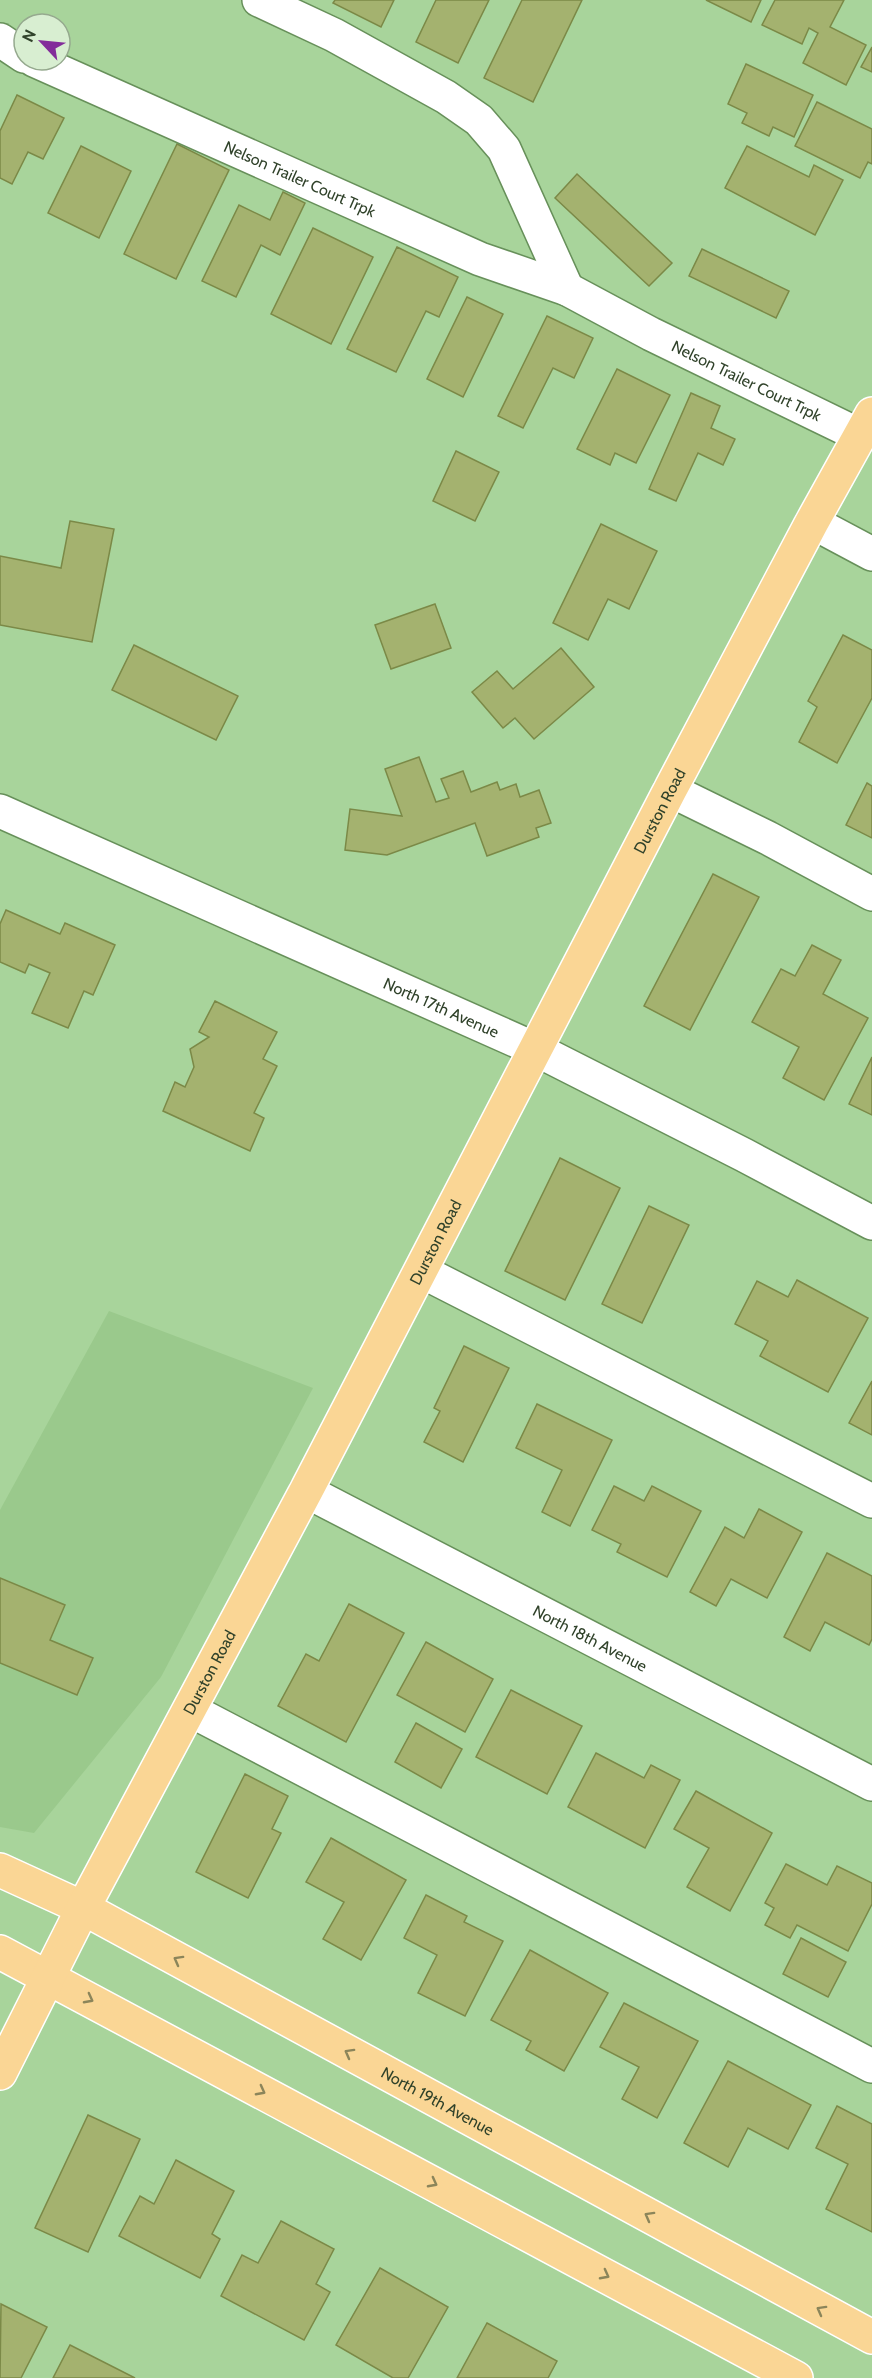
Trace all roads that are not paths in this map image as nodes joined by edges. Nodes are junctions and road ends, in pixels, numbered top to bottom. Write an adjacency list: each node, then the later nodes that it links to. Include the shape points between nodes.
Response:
1 (259, 0): 3 (street, via 334,35 446,97 479,120 504,149)
2 (61, 72): 3 (street, Nelson Trailer Court Trpk, via 480,259)
3 (567, 289): 4 (street, Nelson Trailer Court Trpk, via 651,334)
4 (866, 425): 5 (main road, Durston Road)
5 (812, 522): 6 (street); 7 (main road, Durston Road)
6 (872, 554)
7 (670, 790): 9 (street); 10 (main road, Durston Road)
8 (0, 811): 10 (street, North 17th Avenue)
9 (872, 894)
10 (535, 1049): 11 (street, North 17th Avenue); 12 (main road, Durston Road)
11 (872, 1224)
12 (421, 1271): 13 (main road, Durston Road); 14 (street)
13 (306, 1491): 15 (main road, Durston Road); 16 (street, North 18th Avenue)
14 (872, 1502)
15 (190, 1710): 18 (main road, Durston Road); 21 (street)
16 (872, 1784)
17 (0, 1870): 18 (main road, North 19th Avenue)
18 (83, 1908): 20 (main road, Durston Road); 23 (main road, North 19th Avenue, one-way to 18)
19 (0, 1952): 20 (main road)
20 (48, 1977): 22 (main road, Durston Road); 24 (main road, one-way to 24)
21 (872, 2066)
22 (0, 2073)
23 (872, 2337)
24 (796, 2378)

